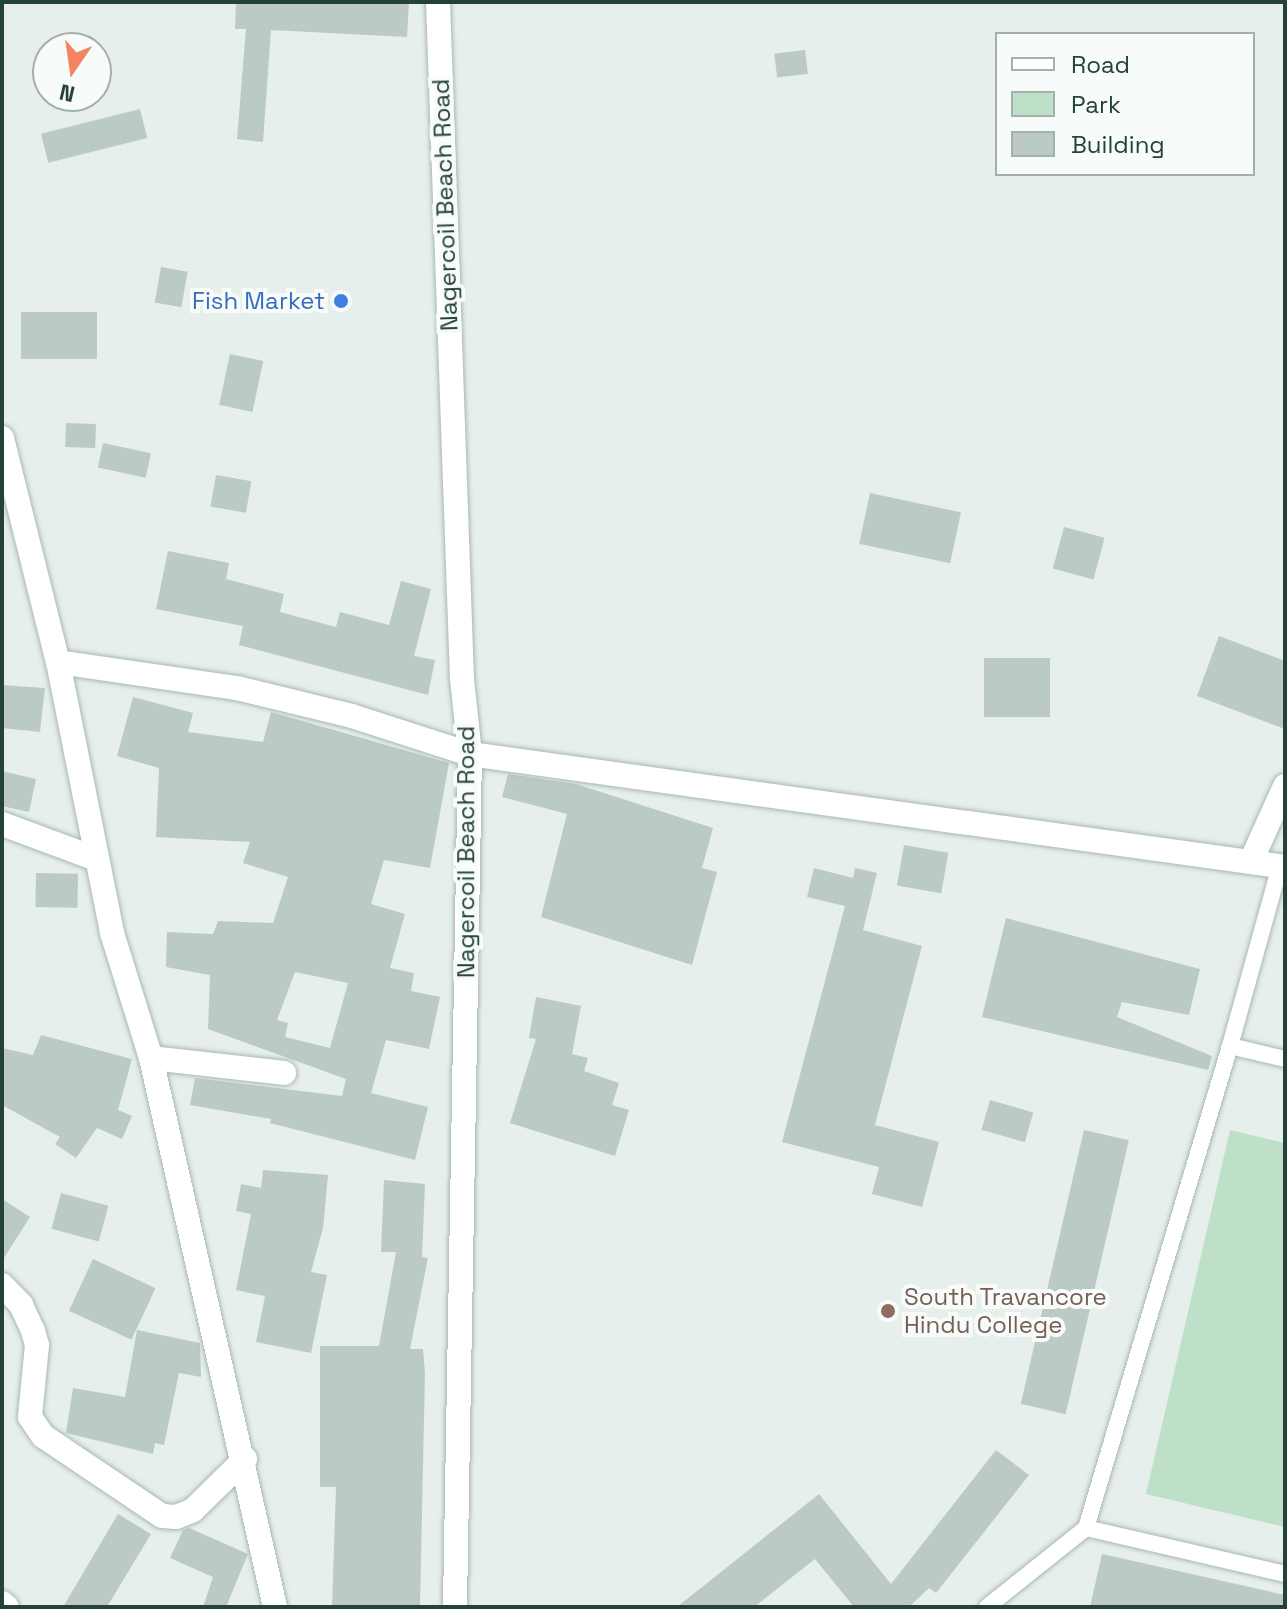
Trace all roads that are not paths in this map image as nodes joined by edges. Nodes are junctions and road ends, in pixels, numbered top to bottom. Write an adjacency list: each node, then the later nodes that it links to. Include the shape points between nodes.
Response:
1 (438, 2): 4 (street, Nagercoil Beach Road, via 462,679)
2 (2, 438): 3 (street)
3 (58, 662): 4 (street, via 237,688 352,716); 7 (street)
4 (470, 754): 8 (street); 21 (street, Nagercoil Beach Road)
5 (1285, 786): 8 (street)
6 (2, 824): 7 (street)
7 (94, 858): 11 (street)
8 (1252, 859): 9 (street)
9 (1283, 867): 10 (lane)
10 (1230, 1046): 12 (lane); 16 (lane)
11 (151, 1058): 13 (street); 15 (street)
12 (1285, 1059)
13 (284, 1073)
14 (2, 1285): 15 (street, via 21,1305 37,1345 28,1405 34,1427 43,1436 162,1516 193,1510)
15 (245, 1459): 20 (street)
16 (1086, 1528): 17 (lane); 22 (lane)
17 (1285, 1574)
18 (2, 1603): 19 (street)
19 (7, 1607)
20 (275, 1607)
21 (455, 1607)
22 (987, 1607)

